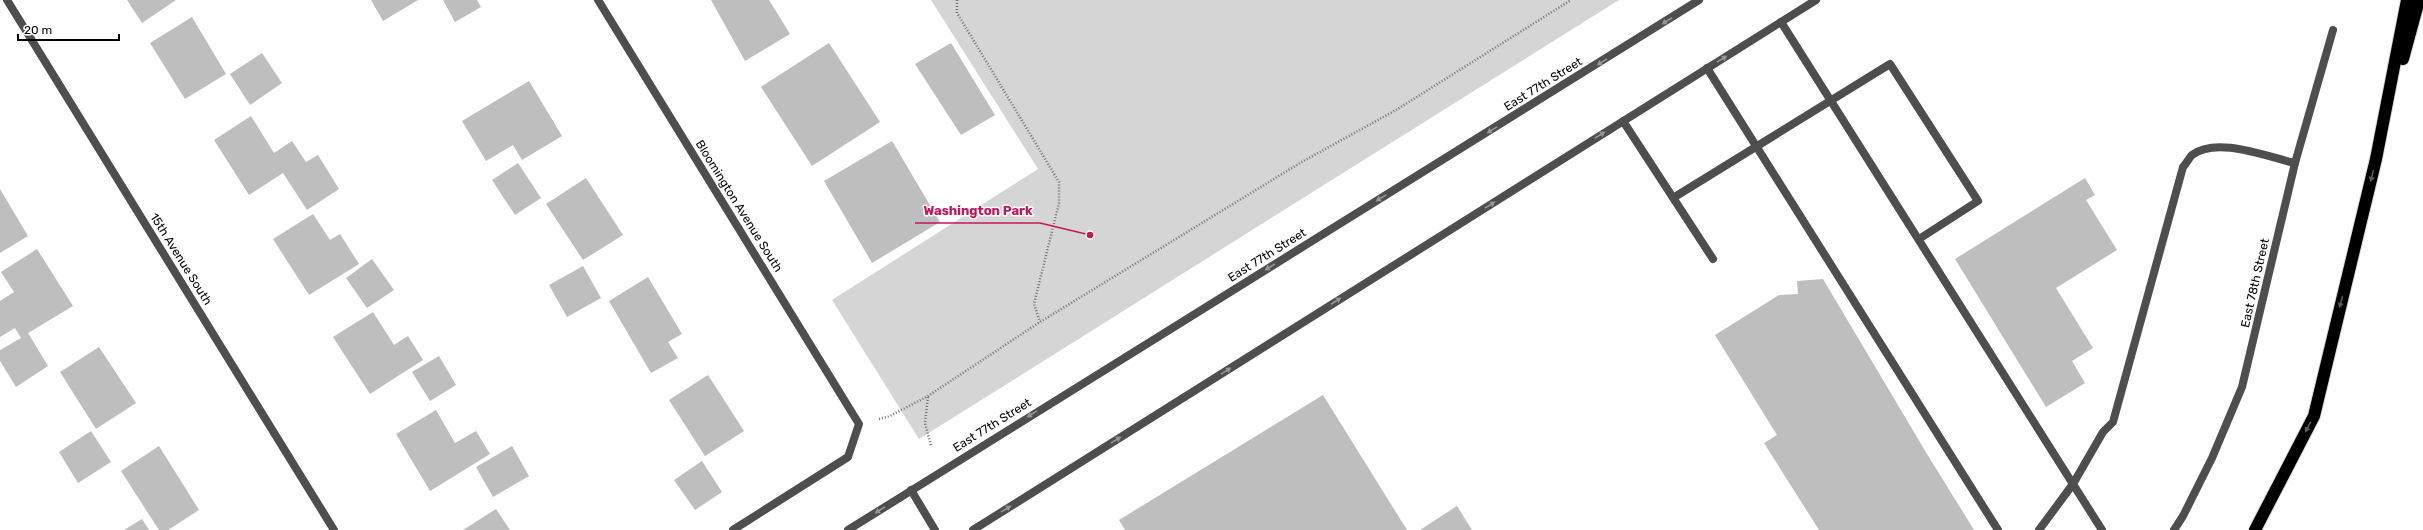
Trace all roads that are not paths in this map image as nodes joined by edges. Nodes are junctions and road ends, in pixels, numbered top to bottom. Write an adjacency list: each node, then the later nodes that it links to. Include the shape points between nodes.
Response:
1 (7, 0): 20 (street, 15th Avenue South)
2 (598, 0): 21 (street, Bloomington Avenue South, via 859,424 848,457)
3 (1699, 0): 19 (street, East 77th Street, one-way to 19)
4 (1816, 0): 7 (street)
5 (2407, 0): 13 (highway)
6 (2419, 0): 13 (highway)
7 (1781, 22): 9 (street, one-way to 7); 10 (street)
8 (2333, 30): 14 (street, East 78th Street)
9 (1707, 68): 11 (street); 12 (street)
10 (1832, 100): 12 (street); 16 (street); 16 (street, via 1890,64 1978,201)
11 (1623, 121): 15 (street); 24 (street, one-way to 11)
12 (1756, 146): 15 (street); 25 (street)
13 (2376, 160): 29 (highway, one-way to 29, via 2314,416)
14 (2295, 163): 18 (street, via 2227,146 2211,147 2192,155 2183,167 2118,408 2113,422 2103,432); 28 (street, East 78th Street, via 2242,386 2212,458 2184,516)
15 (1673, 198): 17 (street)
16 (1919, 239): 18 (street)
17 (1713, 259)
18 (2073, 484): 26 (street); 27 (street)
19 (911, 490): 22 (street, East 77th Street, one-way to 22); 23 (street)
20 (334, 530)
21 (733, 530)
22 (848, 530)
23 (935, 530)
24 (973, 530)
25 (1998, 530)
26 (2038, 530)
27 (2102, 530)
28 (2174, 530)
29 (2255, 530)

